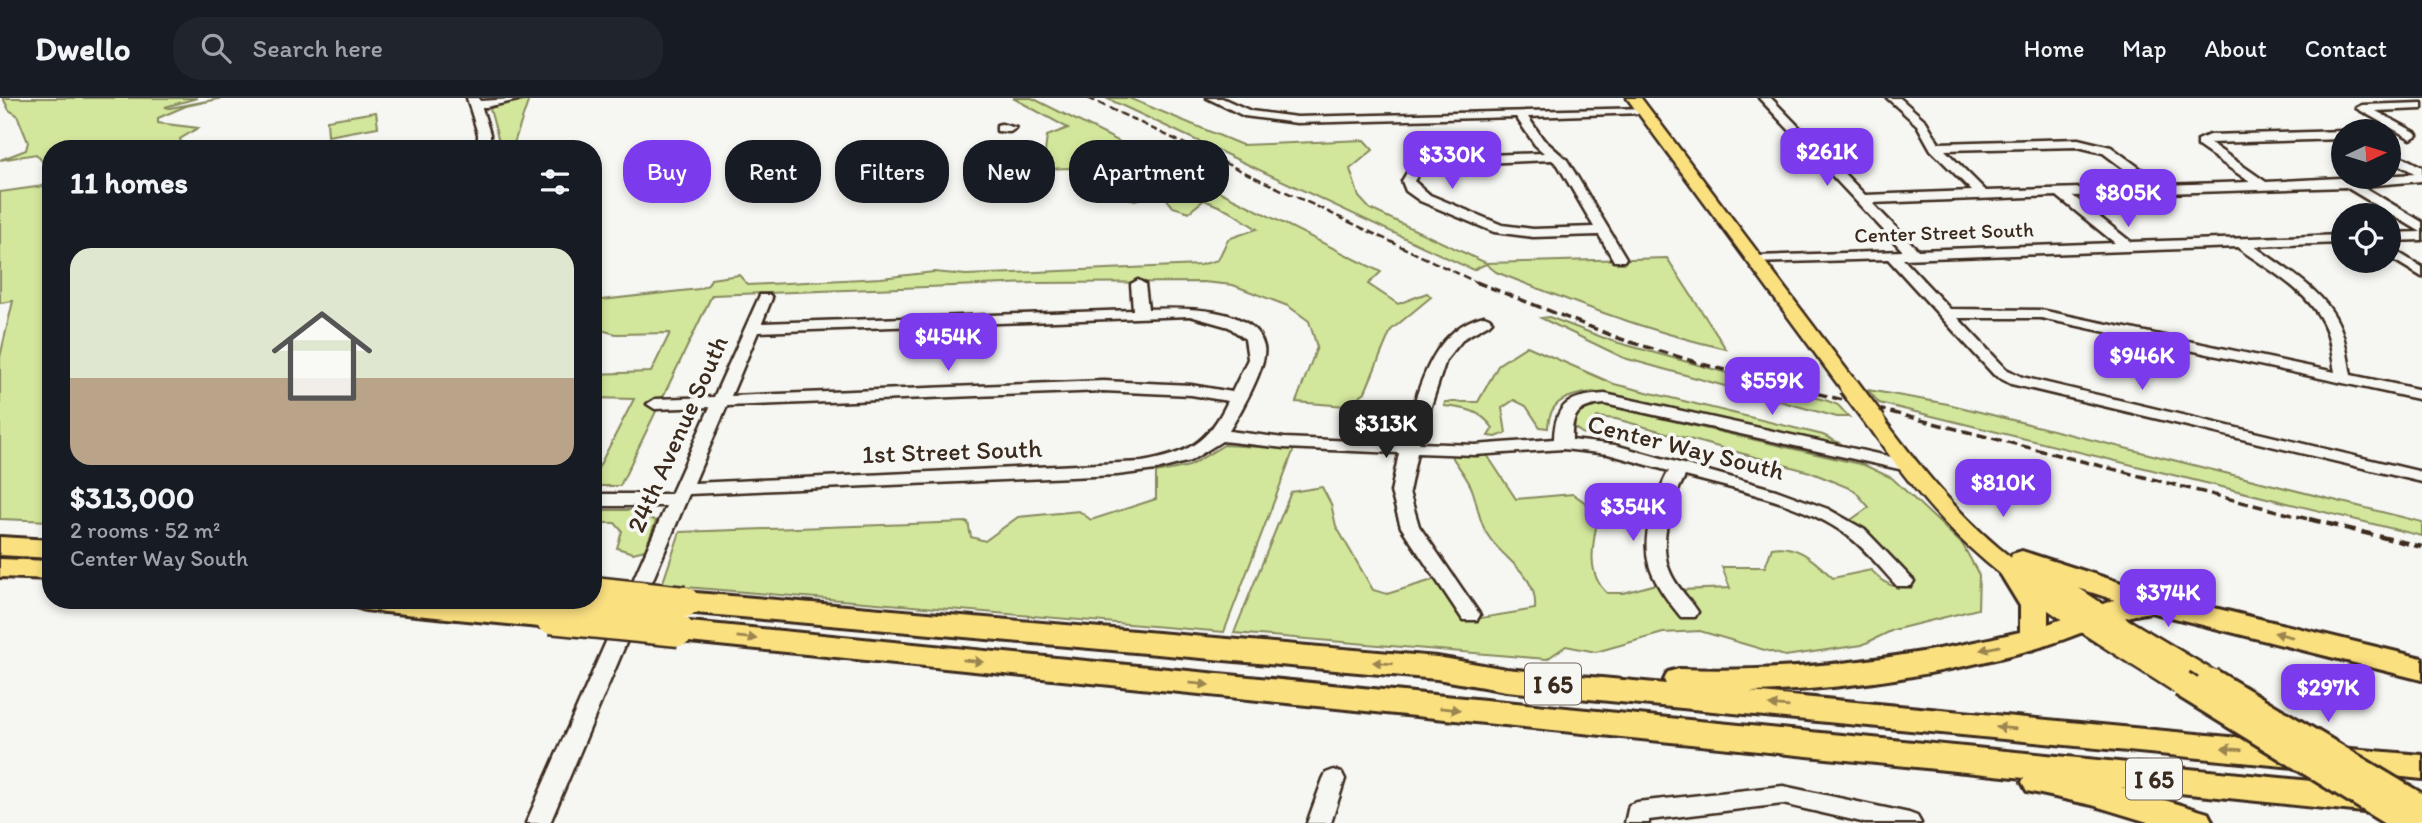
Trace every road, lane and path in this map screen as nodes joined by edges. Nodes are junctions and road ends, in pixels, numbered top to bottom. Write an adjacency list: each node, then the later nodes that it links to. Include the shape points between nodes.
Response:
1 (488, 98): 6 (street)
2 (522, 98): 6 (street)
3 (1213, 98): 9 (street, via 1248,114 1304,120)
4 (1765, 98): 25 (street)
5 (1893, 98): 13 (street, via 1926,128)
6 (474, 101): 12 (street)
7 (1639, 104): 9 (street); 37 (main road)
8 (2422, 106): 11 (street, via 2362,108)
9 (1520, 114): 14 (street, via 1534,136)
10 (2331, 135): 20 (street, via 2209,139 2202,143)
11 (2411, 135)
12 (484, 140)
13 (1935, 147): 22 (street, via 2097,146); 24 (street)
14 (1557, 156): 27 (street); 27 (street, via 1435,160 1413,169 1408,181 1425,198 1499,229)
15 (2401, 161): 16 (street)
16 (2422, 172)
17 (2422, 177): 18 (street)
18 (2401, 179)
19 (2331, 184): 20 (street)
20 (2264, 186): 22 (street)
21 (2358, 189): 26 (street)
22 (2161, 190): 23 (street)
23 (2061, 192): 24 (street); 32 (street)
24 (1983, 195): 25 (street)
25 (1862, 199): 33 (street)
26 (2422, 228)
27 (1603, 231): 35 (street)
28 (2422, 236): 29 (street)
29 (2401, 237)
30 (2331, 239): 31 (street, Center Street South)
31 (2240, 243): 32 (street, Center Street South); 45 (street, via 2325,314 2334,331)
32 (2128, 247): 33 (street, Center Street South)
33 (1914, 254): 34 (street, Center Street South)
34 (1892, 255): 37 (street, Center Street South); 41 (street)
35 (1619, 258)
36 (2401, 259): 38 (street)
37 (1756, 260): 53 (main road, bridge)
38 (2422, 273)
39 (1138, 284): 42 (street)
40 (765, 298): 44 (street, 24th Avenue South)
41 (1947, 313): 45 (street, via 2041,313); 55 (street, via 2000,372 2017,382)
42 (1141, 314): 44 (street); 47 (street, via 1203,314 1244,329 1255,343 1256,358)
43 (1484, 321): 52 (street, via 1459,335 1438,359)
44 (752, 328): 48 (street, 24th Avenue South)
45 (2344, 378): 46 (street)
46 (2422, 395)
47 (1237, 398): 48 (street, via 1191,390 1103,386); 50 (street)
48 (721, 401): 49 (street); 56 (street, 24th Avenue South)
49 (655, 404)
50 (1218, 435): 52 (street, Center Way South); 56 (street, 1st Street South, via 1172,460 1135,468)
51 (1563, 444): 52 (street, Center Way South, via 1475,450); 53 (street, via 1563,416 1574,405 1605,400); 54 (street, Center Way South, via 1609,449)
52 (1409, 448): 68 (street, via 1400,492 1405,514 1417,540)
53 (1908, 466): 60 (main road, via 1990,554)
54 (1681, 469): 63 (street, Center Way South, via 1821,513 1858,534); 67 (street, via 1653,535 1653,548 1662,579)
55 (2422, 477)
56 (678, 494): 57 (street, 1st Street South); 79 (street, 24th Avenue South)
57 (602, 499)
58 (0, 546): 59 (highway)
59 (42, 548)
60 (2017, 565): 65 (highway); 70 (main road); 71 (highway, via 2034,606)
61 (0, 568): 62 (highway)
62 (42, 570)
63 (1903, 581)
64 (602, 594): 69 (highway, I 65, bridge)
65 (2151, 602): 70 (highway, via 2129,605); 73 (highway, one-way to 65)
66 (458, 609): 69 (highway, I 65, bridge, via 550,618)
67 (1688, 612)
68 (1470, 615)
69 (682, 616): 72 (highway, I 65, one-way to 69); 74 (highway, I 65, one-way to 74)
70 (2094, 620): 71 (highway); 77 (main road, bridge, via 2210,681); 83 (main road, bridge, via 2182,684)
71 (2034, 639): 72 (highway, one-way to 72, via 1896,668 1782,680 1714,682)
72 (1437, 668): 75 (highway, I 65, one-way to 72, via 1506,680)
73 (2422, 669)
74 (1886, 753): 77 (highway, I 65); 82 (highway, via 2092,792)
75 (2422, 767)
76 (1335, 779): 80 (street)
77 (2422, 806)
78 (1637, 818): 81 (street, via 1783,796)
79 (538, 823)
80 (1320, 823)
81 (1909, 823)
82 (2196, 823)
83 (2407, 823)

